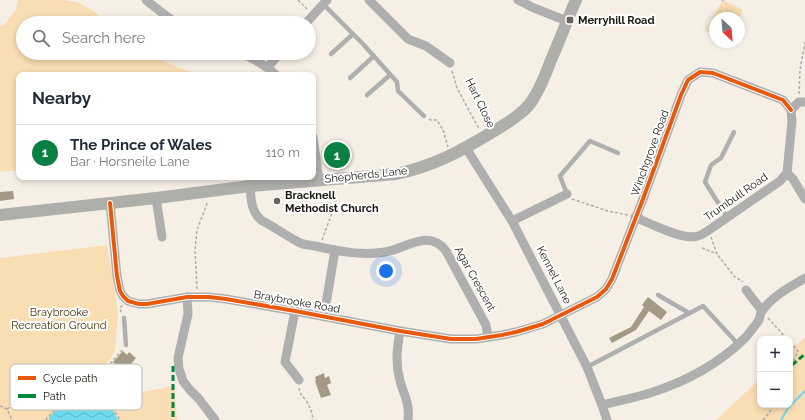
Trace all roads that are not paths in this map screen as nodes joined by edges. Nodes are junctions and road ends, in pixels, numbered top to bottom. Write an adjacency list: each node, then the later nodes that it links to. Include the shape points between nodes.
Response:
1 (146, 0): 6 (street)
2 (369, 0): 14 (street, via 408,39 426,46)
3 (518, 0): 8 (street)
4 (576, 0): 8 (street, Shepherds Lane)
5 (325, 2): 7 (street); 9 (lane)
6 (166, 16)
7 (311, 16)
8 (567, 21): 24 (street, Shepherds Lane, via 544,78 529,105 510,121)
9 (353, 34): 10 (lane); 11 (lane)
10 (331, 54)
11 (374, 56): 17 (lane); 18 (lane)
12 (256, 60): 15 (street)
13 (274, 60): 15 (street)
14 (450, 63)
15 (268, 67): 16 (street)
16 (273, 72)
17 (390, 75): 19 (lane); 22 (lane, via 397,82 398,91)
18 (350, 78)
19 (367, 95)
20 (802, 102): 21 (street)
21 (791, 110): 27 (street); 35 (street, Winchgrove Road, via 783,100 713,73 700,72 688,80)
22 (424, 116)
23 (734, 132): 36 (lane, via 720,158 711,165 705,182)
24 (466, 148): 28 (street, Shepherds Lane, via 434,163 401,173); 37 (street, Kennel Lane)
25 (618, 154): 30 (lane, via 590,141 560,176)
26 (316, 158): 28 (street)
27 (787, 173): 32 (street); 36 (street, Trumbull Road, via 780,181)
28 (319, 180): 29 (street, Shepherds Lane)
29 (250, 186): 31 (street, Shepherds Lane); 39 (street, Agar Crescent, via 253,209 261,220 302,243)
30 (567, 194): 37 (street)
31 (156, 198): 33 (street, Shepherds Lane); 38 (street)
32 (805, 199)
33 (110, 203): 34 (street, Shepherds Lane); 43 (street, Braybrooke Road, via 117,276 123,296 128,302 139,304)
34 (0, 215)
35 (636, 217): 36 (street, Trumbull Road, via 688,237 698,236); 47 (street, Winchgrove Road, via 606,289 592,300)
36 (727, 217)
37 (512, 221): 47 (street, Kennel Lane)
38 (162, 236)
39 (335, 250): 48 (street); 51 (street, Agar Crescent, via 384,252 420,241 439,244 446,251 486,325)
40 (805, 278): 45 (street, via 779,294)
41 (746, 290): 45 (street)
42 (658, 295): 46 (lane)
43 (187, 298): 44 (street, Braybrooke Road, via 226,299); 57 (street, via 188,314 178,344 180,375)
44 (295, 310): 48 (street, Braybrooke Road); 55 (street, via 285,362)
45 (762, 311): 52 (street, via 759,320)
46 (689, 313): 52 (lane, via 703,306); 54 (lane)
47 (561, 315): 51 (street, Braybrooke Road, via 529,329); 54 (street, Kennel Lane)
48 (324, 316): 50 (street, Braybrooke Road)
49 (124, 318): 53 (lane)
50 (400, 331): 51 (street, Braybrooke Road, via 451,339); 58 (street, via 396,351 397,363 409,407)
51 (488, 338)
52 (738, 344): 56 (street, via 704,369 679,382 650,393)
53 (126, 345)
54 (587, 367): 56 (street, Kennel Lane)
55 (299, 380)
56 (602, 405): 59 (street, Kennel Lane)
57 (215, 420)
58 (408, 420)
59 (607, 420)

